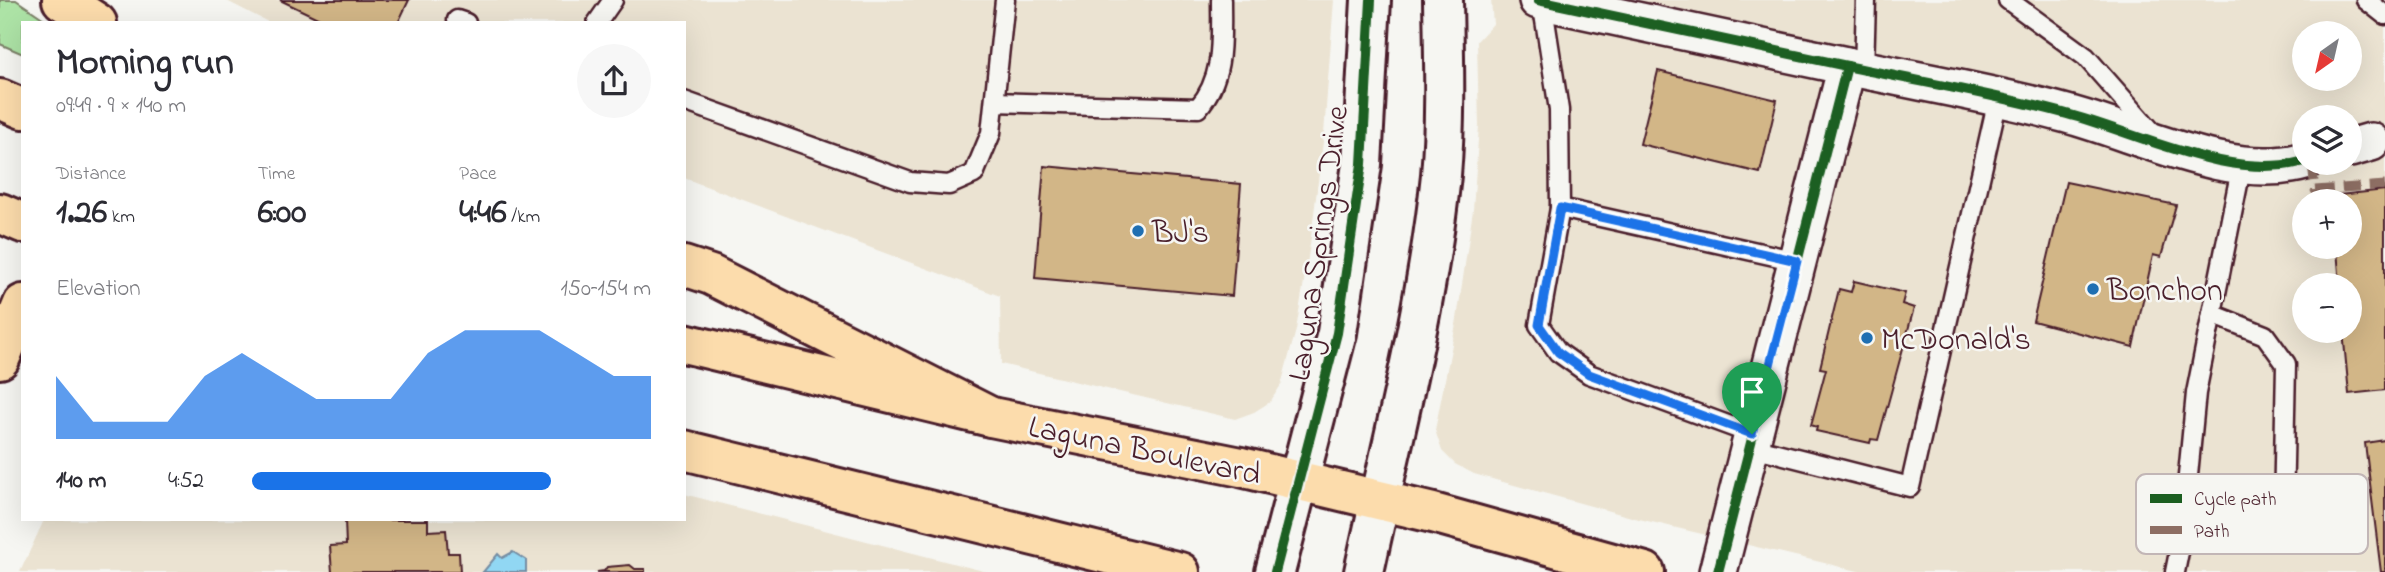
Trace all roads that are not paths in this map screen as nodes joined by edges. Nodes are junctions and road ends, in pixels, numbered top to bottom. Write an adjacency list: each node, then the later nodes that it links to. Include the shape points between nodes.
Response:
1 (62, 0): 12 (main road)
2 (613, 0): 13 (lane)
3 (1005, 0): 18 (lane)
4 (1221, 0): 18 (lane, via 1220,64 1209,95 1198,108)
5 (1371, 0): 37 (street, Laguna Springs Drive, via 1362,164 1351,242 1337,334)
6 (1443, 0): 38 (street, via 1441,173 1432,247)
7 (1866, 0): 14 (lane)
8 (2008, 0): 20 (lane, via 2086,57)
9 (2366, 0): 11 (lane)
10 (1540, 1): 14 (street); 23 (lane, via 1559,110)
11 (2385, 15)
12 (94, 21)
13 (598, 21)
14 (1855, 68): 16 (street); 26 (street)
15 (0, 99): 19 (main road)
16 (1998, 99): 20 (street, via 2066,114); 33 (lane, via 1910,487)
17 (686, 102): 18 (lane, via 897,178 949,185 974,174 992,134)
18 (995, 102)
19 (21, 108)
20 (2162, 144): 21 (street)
21 (2242, 164): 22 (street); 29 (lane)
22 (2292, 165)
23 (1560, 208): 26 (lane); 33 (lane, via 1539,325 1558,352 1589,374)
24 (0, 213): 25 (main road)
25 (21, 222)
26 (1797, 261): 33 (street)
27 (686, 267): 32 (main road, via 711,275)
28 (21, 309): 31 (main road)
29 (2212, 314): 35 (lane, via 2196,393); 36 (lane, via 2265,335 2286,363)
30 (686, 343): 32 (main road, Laguna Boulevard)
31 (0, 359)
32 (991, 417): 37 (main road, Laguna Boulevard)
33 (1751, 440): 44 (street)
34 (686, 450): 40 (main road)
35 (2188, 474)
36 (2284, 474)
37 (1299, 481): 38 (main road, Laguna Boulevard); 41 (street, Laguna Springs Drive)
38 (1380, 500): 42 (street); 43 (main road, Laguna Boulevard)
39 (2179, 554): 45 (lane)
40 (1180, 572)
41 (1275, 572)
42 (1364, 572)
43 (1645, 572)
44 (1718, 572)
45 (2175, 572)

